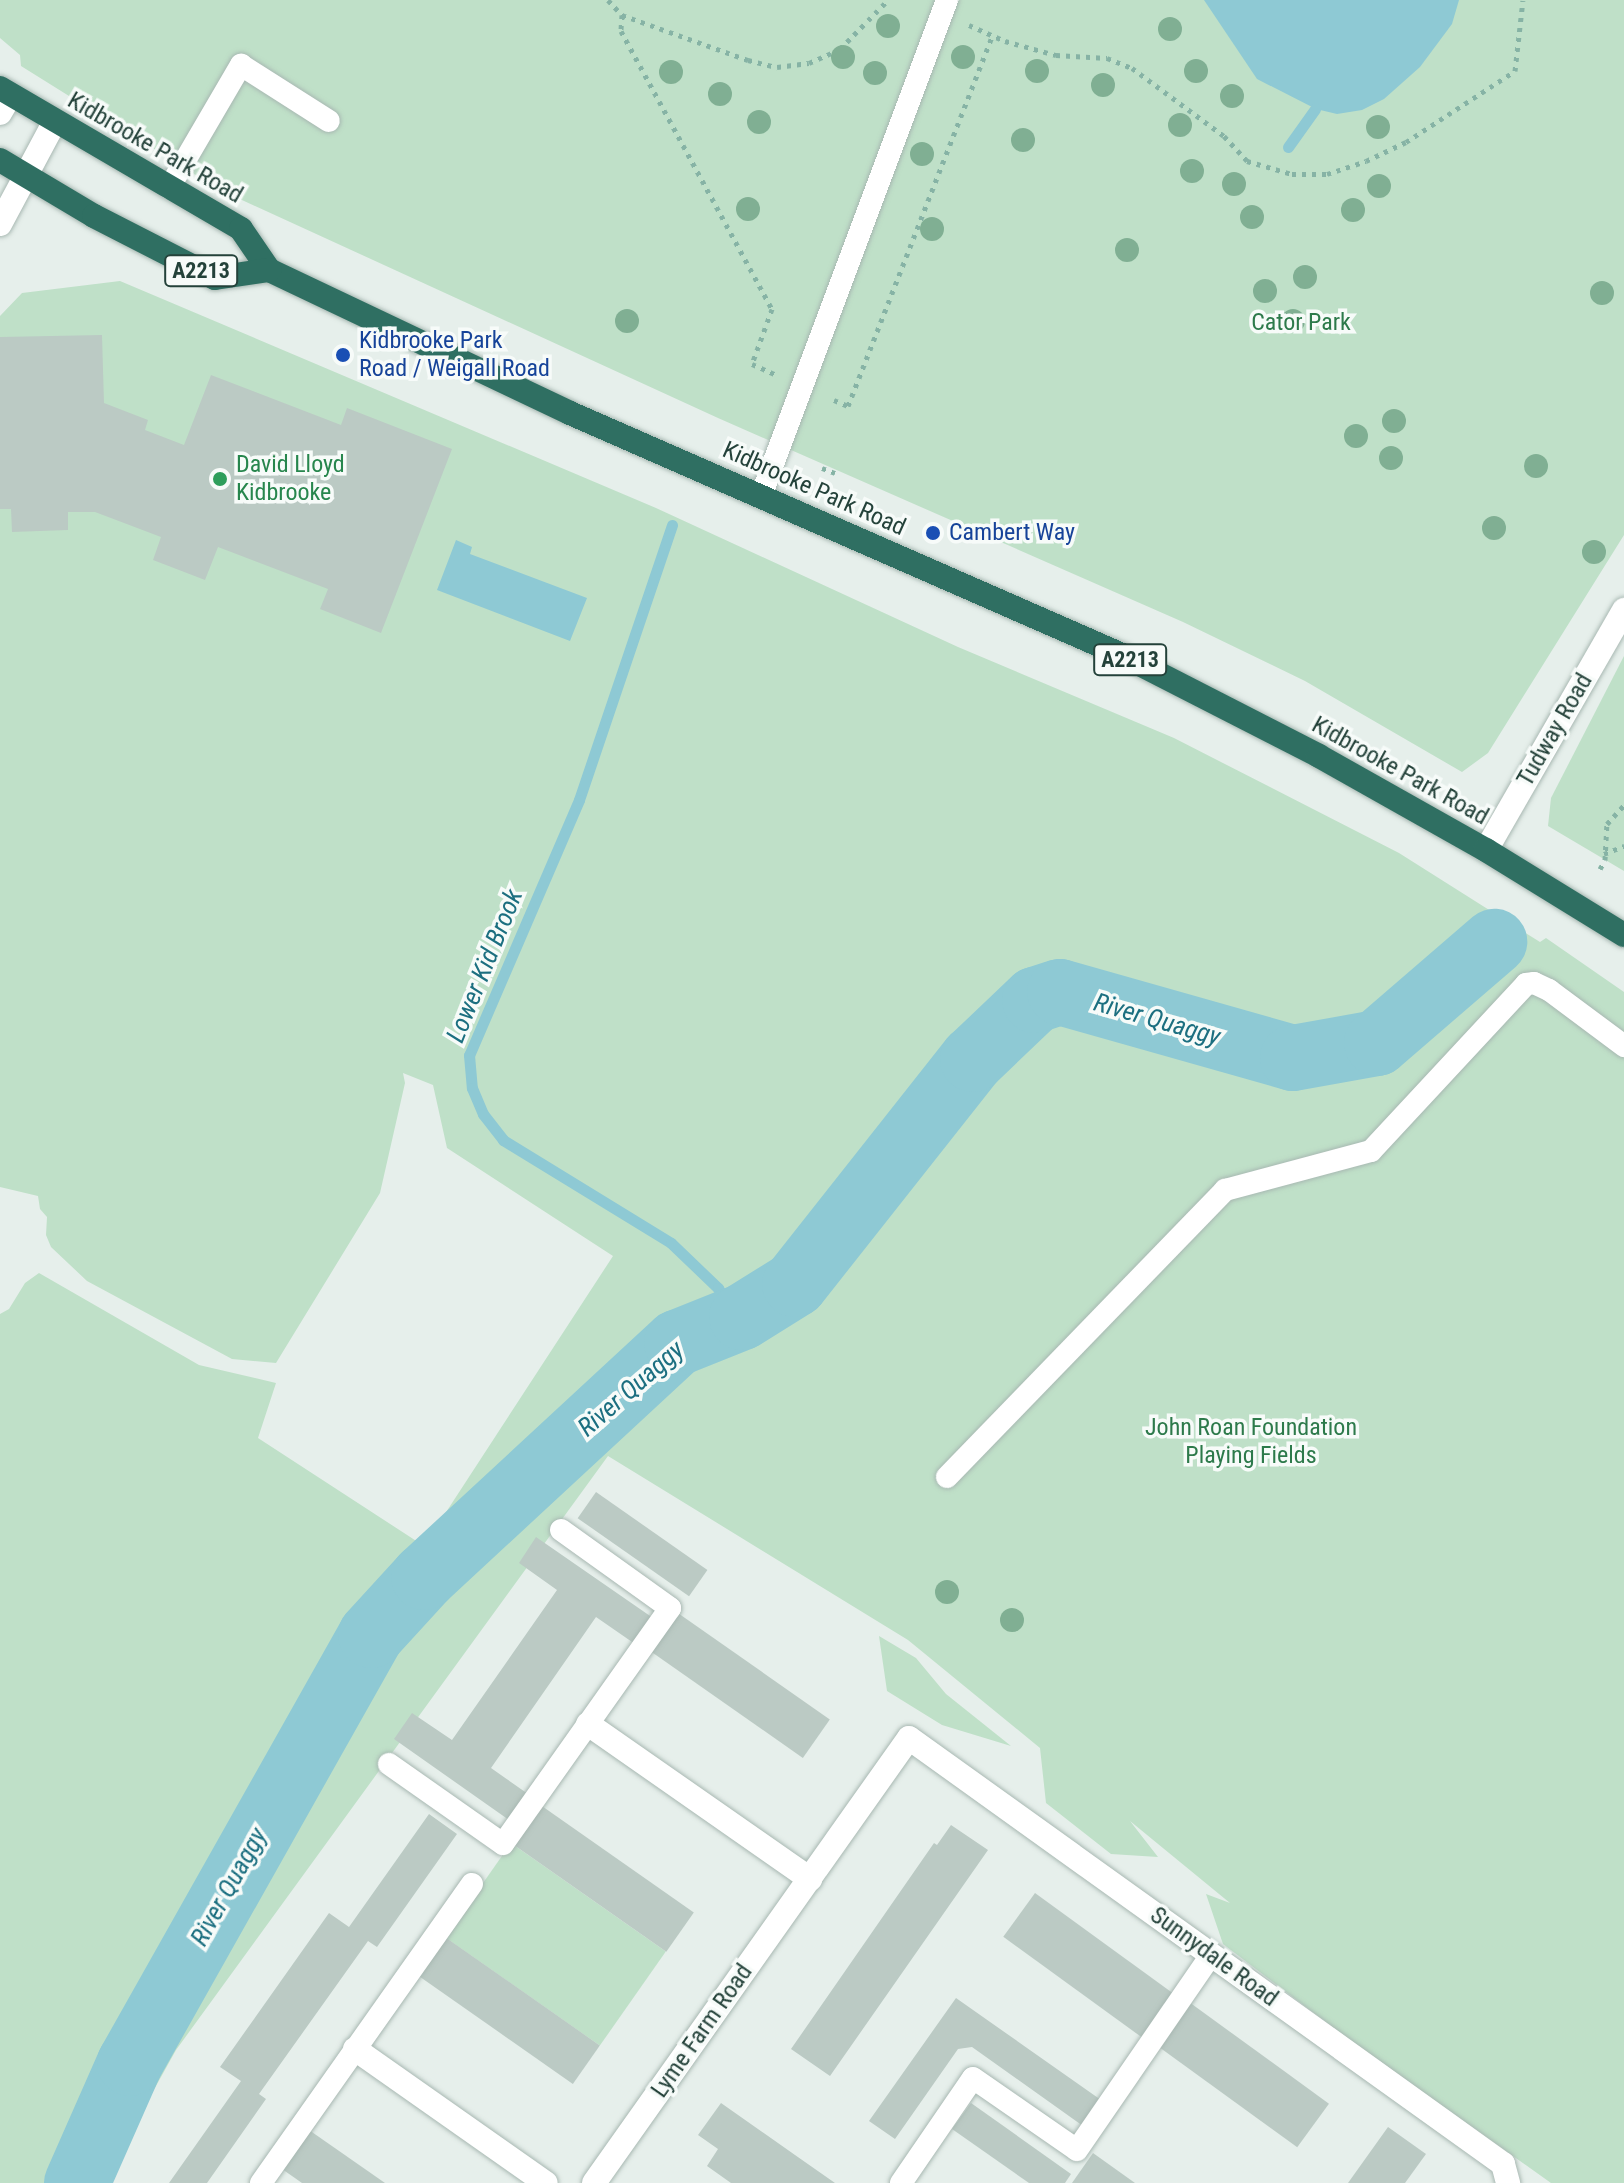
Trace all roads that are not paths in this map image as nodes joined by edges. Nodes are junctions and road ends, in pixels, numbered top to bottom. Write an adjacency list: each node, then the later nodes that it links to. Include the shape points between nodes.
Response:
1 (947, 0): 10 (lane)
2 (3, 99): 4 (highway, Kidbrooke Park Road / A2213)
3 (329, 121): 7 (lane, via 241,65)
4 (54, 123): 6 (street); 7 (highway, Kidbrooke Park Road / A2213)
5 (0, 160): 6 (highway, A2213)
6 (25, 176): 8 (street); 9 (highway, A2213, via 215,278)
7 (169, 188): 9 (highway, Kidbrooke Park Road / A2213, via 241,229)
8 (0, 224)
9 (269, 270): 10 (highway, Kidbrooke Park Road / A2213, via 570,413)
10 (761, 496): 12 (highway, Kidbrooke Park Road / A2213, via 1122,655)
11 (1624, 610): 12 (street, Tudway Road)
12 (1486, 850): 13 (highway, Kidbrooke Park Road / A2213)
13 (1624, 935)
14 (1624, 1046): 15 (lane, via 1549,990 1526,984 1371,1151 1225,1190)
15 (947, 1477)
16 (561, 1530): 17 (lane, via 670,1608)
17 (588, 1724): 19 (lane, via 503,1844); 20 (street)
18 (909, 1738): 20 (street, Lyme Farm Road); 22 (street, Sunnydale Road)
19 (389, 1764)
20 (810, 1879): 26 (street, Lyme Farm Road)
21 (472, 1884): 23 (lane)
22 (1211, 1955): 27 (lane, via 1077,2150 973,2078); 28 (street, Sunnydale Road, via 1503,2164)
23 (355, 2049): 24 (lane); 25 (street)
24 (261, 2183)
25 (546, 2183)
26 (594, 2183)
27 (901, 2183)
28 (1508, 2183)

